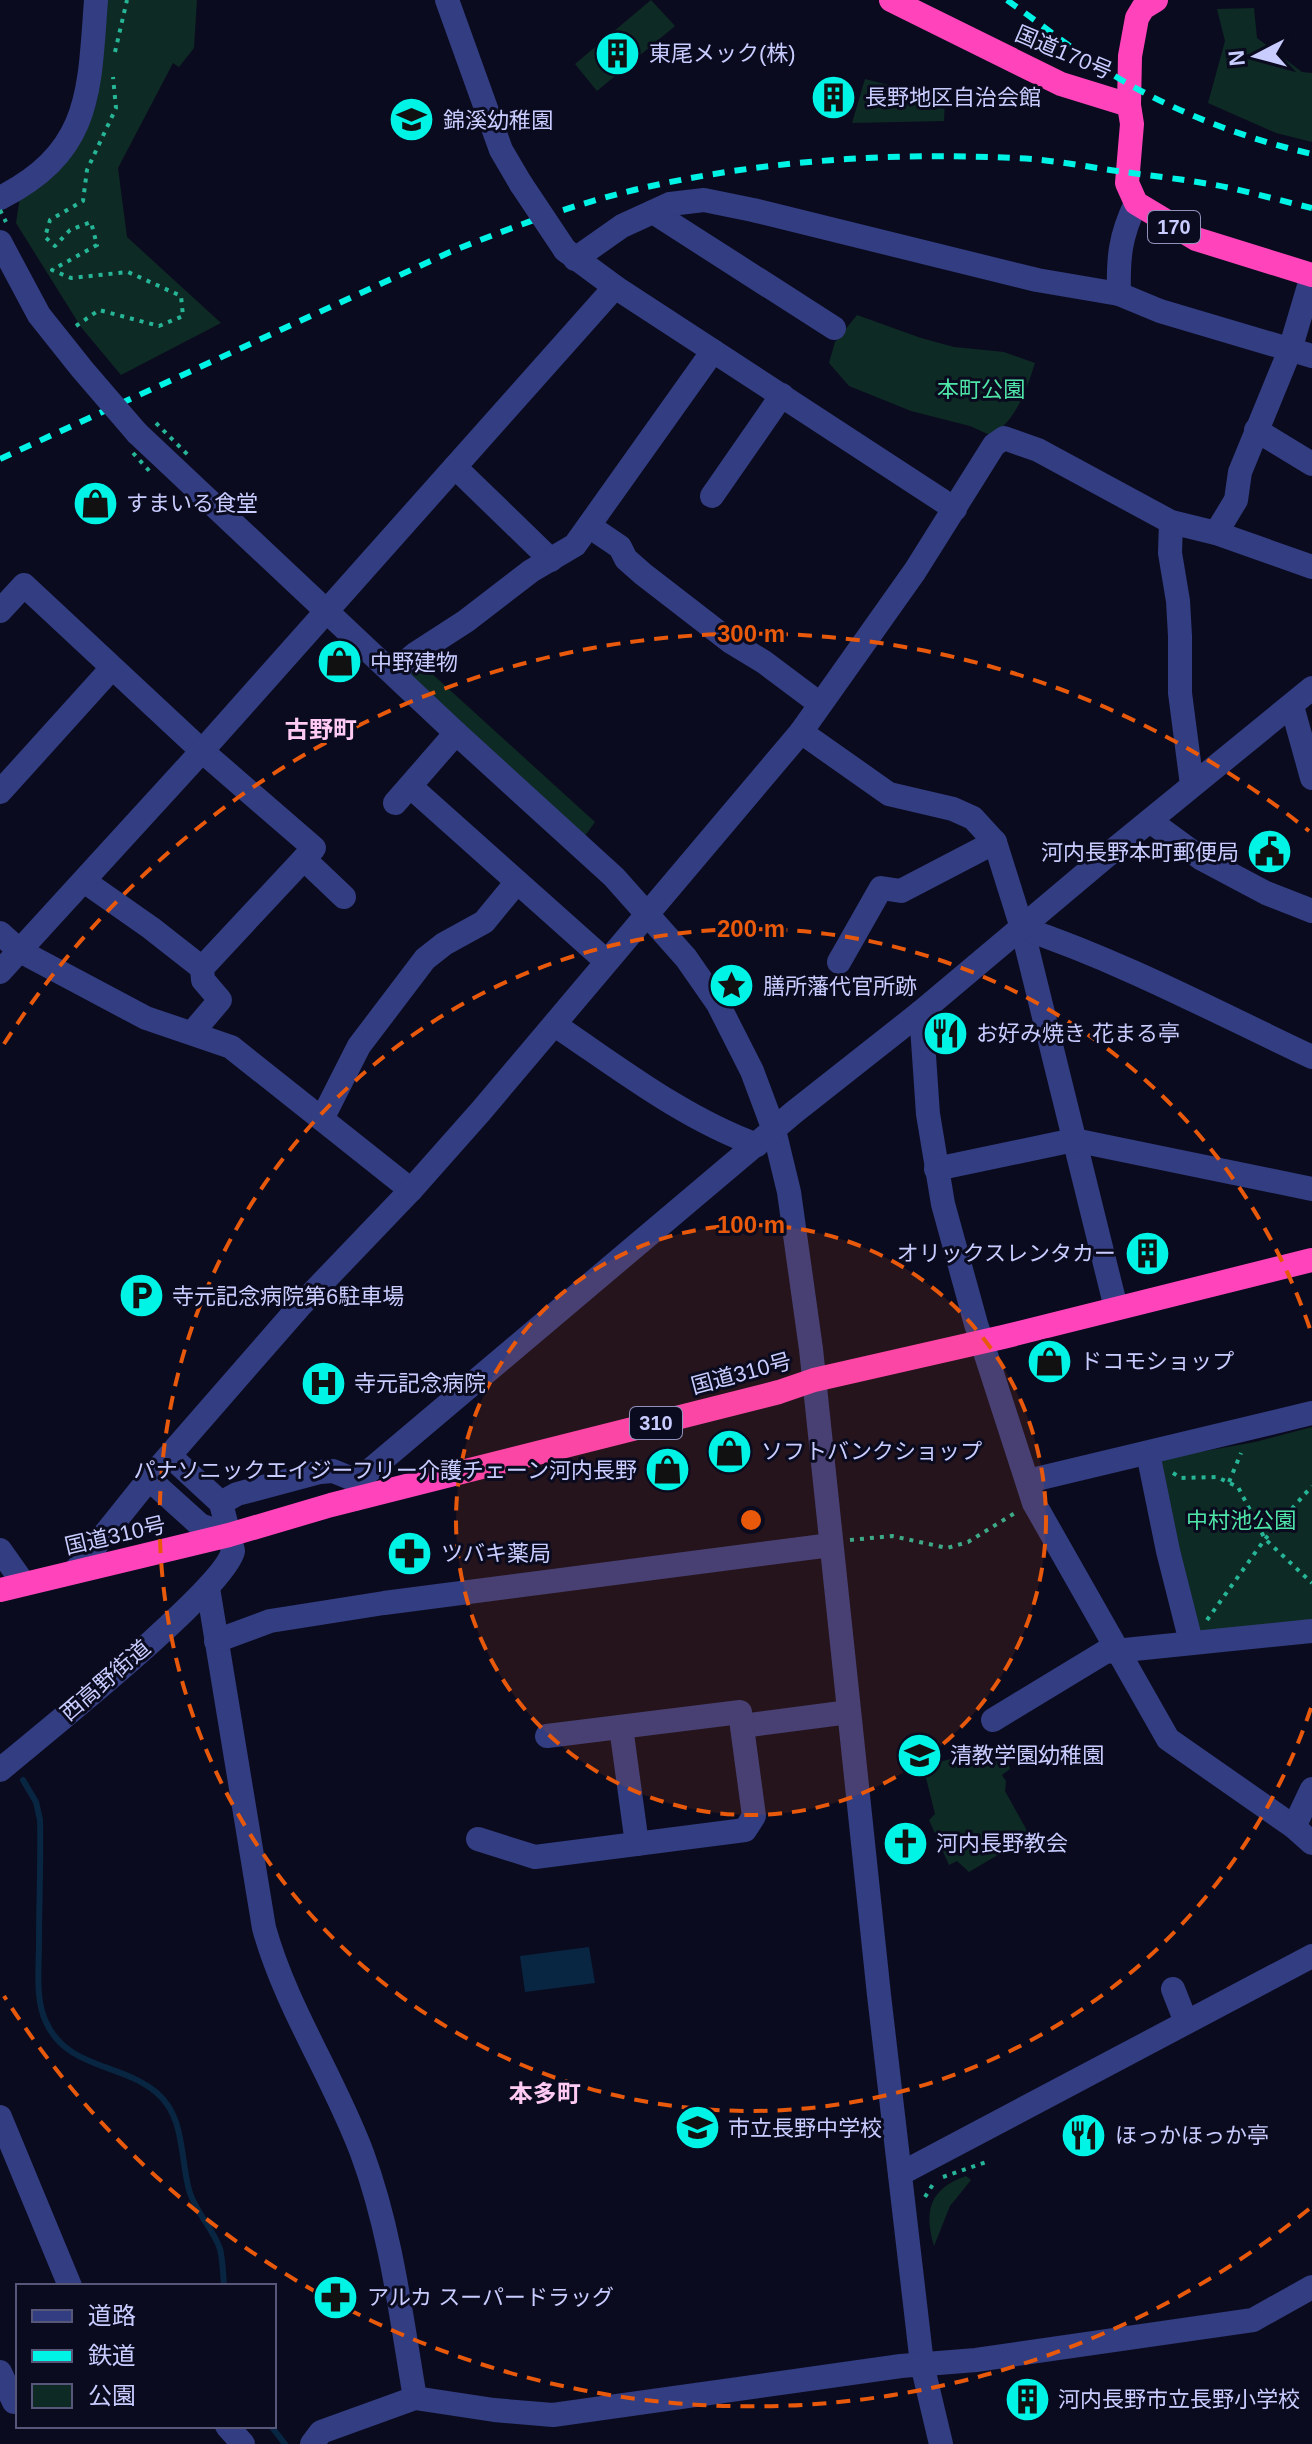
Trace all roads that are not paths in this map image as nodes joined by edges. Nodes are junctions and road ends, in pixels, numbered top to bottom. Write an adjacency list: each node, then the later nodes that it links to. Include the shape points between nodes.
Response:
1 (96, 0): 6 (street, via 86,103 73,135 54,161)
2 (447, 0): 10 (street, bridge, via 501,150)
3 (891, 0): 5 (highway, 国道170号, via 1061,84)
4 (1153, 0): 5 (highway, via 1137,18)
5 (1129, 105): 7 (highway, 国道170号 / 170, via 1127,183)
6 (0, 198)
7 (1136, 203): 11 (highway, 170, via 1196,239); 13 (street, via 1118,258)
8 (653, 212): 10 (street); 13 (street, via 704,200 1037,280); 14 (street)
9 (0, 242): 29 (street, bridge, via 39,315 137,433)
10 (570, 254): 12 (street)
11 (1312, 276): 16 (street)
12 (615, 287): 15 (street); 20 (street)
13 (1119, 294): 16 (street)
14 (834, 328)
15 (713, 351): 17 (street); 24 (street)
16 (1301, 353): 18 (street)
17 (782, 395): 21 (street); 22 (street)
18 (1256, 430): 19 (street); 25 (street, via 1236,500)
19 (1312, 464)
20 (455, 467): 26 (street); 29 (street)
21 (712, 496)
22 (955, 509): 23 (street, via 994,445 1004,438 1038,450); 33 (street)
23 (1171, 522): 25 (street); 39 (street, via 1180,693)
24 (589, 526): 26 (street, via 575,545); 33 (street, via 620,547 655,584)
25 (1216, 533): 27 (street)
26 (551, 560): 31 (street)
27 (1312, 567)
28 (0, 611): 30 (street, via 24,585)
29 (326, 611): 31 (street); 37 (street)
30 (112, 668): 37 (street); 40 (street)
31 (393, 673): 36 (street)
32 (1312, 688): 34 (street)
33 (820, 704): 35 (street)
34 (1292, 706): 38 (street); 39 (street)
35 (801, 732): 42 (street, via 889,794 973,818); 48 (street)
36 (456, 733): 45 (street, via 403,795); 48 (street, via 614,877)
37 (202, 751): 43 (street, via 314,848); 44 (street)
38 (1312, 778)
39 (1192, 785): 41 (street)
40 (0, 792)
41 (1150, 821): 47 (street, via 1202,859); 49 (street)
42 (995, 842): 49 (street); 53 (street, via 901,891 881,888)
43 (304, 859): 46 (street); 54 (street)
44 (84, 881): 51 (street); 54 (street)
45 (517, 882): 52 (street); 60 (street, via 484,922 425,959 359,1046)
46 (344, 897)
47 (1312, 911)
48 (647, 914): 52 (street); 61 (street, via 718,1004 752,1071)
49 (1022, 928): 56 (street); 59 (street, via 1133,970); 62 (street)
50 (0, 933): 51 (street)
51 (20, 951): 55 (street); 58 (street, via 146,1018)
52 (606, 961): 57 (street)
53 (839, 962)
54 (202, 968): 58 (street, via 203,980 220,1000)
55 (0, 972)
56 (921, 1012): 61 (street); 63 (street)
57 (555, 1025): 61 (street, via 729,1135); 65 (street)
58 (192, 1033): 60 (street, via 231,1047)
59 (1312, 1057)
60 (322, 1119): 65 (street)
61 (765, 1137): 69 (street, via 789,1192); 75 (street, via 368,1472)
62 (1074, 1140): 63 (street); 64 (street); 67 (street)
63 (936, 1169): 68 (street)
64 (1312, 1189)
65 (411, 1190): 71 (street, via 299,1307)
66 (1312, 1260): 67 (highway, 国道310号 / 310)
67 (1116, 1308): 68 (highway, 国道310号 / 310)
68 (983, 1341): 69 (highway, 国道310号 / 310); 74 (street)
69 (814, 1380): 75 (highway, 国道310号 / 310); 78 (street)
70 (1312, 1413): 72 (street)
71 (170, 1456): 73 (street); 76 (street)
72 (1149, 1457): 74 (street); 85 (street)
73 (149, 1479): 77 (street, via 200,1525); 80 (street)
74 (1028, 1481): 86 (street, via 1034,1503)
75 (357, 1491): 76 (street, via 333,1471 320,1472); 77 (highway, 国道310号 / 310)
76 (221, 1503): 77 (street)
77 (229, 1535): 80 (highway, 国道310号 / 310); 82 (street, 西高野街道, via 231,1558)
78 (840, 1542): 84 (street, via 270,1621); 87 (street)
79 (0, 1550): 81 (street)
80 (76, 1570): 81 (highway, 国道310号 / 310)
81 (12, 1587)
82 (208, 1588): 84 (street); 92 (street, 西高野街道)
83 (1312, 1631): 85 (street)
84 (216, 1641): 106 (street, via 264,1928 274,1962 361,2150 379,2205)
85 (1191, 1642): 86 (street)
86 (1119, 1649): 88 (street, via 1105,1652); 94 (street, via 1168,1739)
87 (849, 1712): 89 (street); 101 (street)
88 (993, 1720)
89 (742, 1726): 90 (street, via 740,1712); 96 (street, via 754,1816 745,1830)
90 (621, 1727): 91 (street); 96 (street)
91 (547, 1736)
92 (0, 1770)
93 (1312, 1789): 94 (street)
94 (1303, 1835)
95 (478, 1839): 96 (street, via 535,1857)
96 (637, 1844)
97 (1312, 1956): 99 (street)
98 (1173, 1989): 99 (street)
99 (1186, 2022): 101 (street)
100 (0, 2117): 102 (street)
101 (900, 2174): 104 (street)
102 (69, 2284)
103 (1312, 2287): 104 (street, via 1253,2320)
104 (922, 2364): 106 (street, via 553,2415); 111 (street)
105 (0, 2372): 107 (street)
106 (415, 2398): 110 (street, via 321,2432)
107 (11, 2402)
108 (229, 2428): 109 (street)
109 (243, 2444)
110 (312, 2444)
111 (941, 2444)

